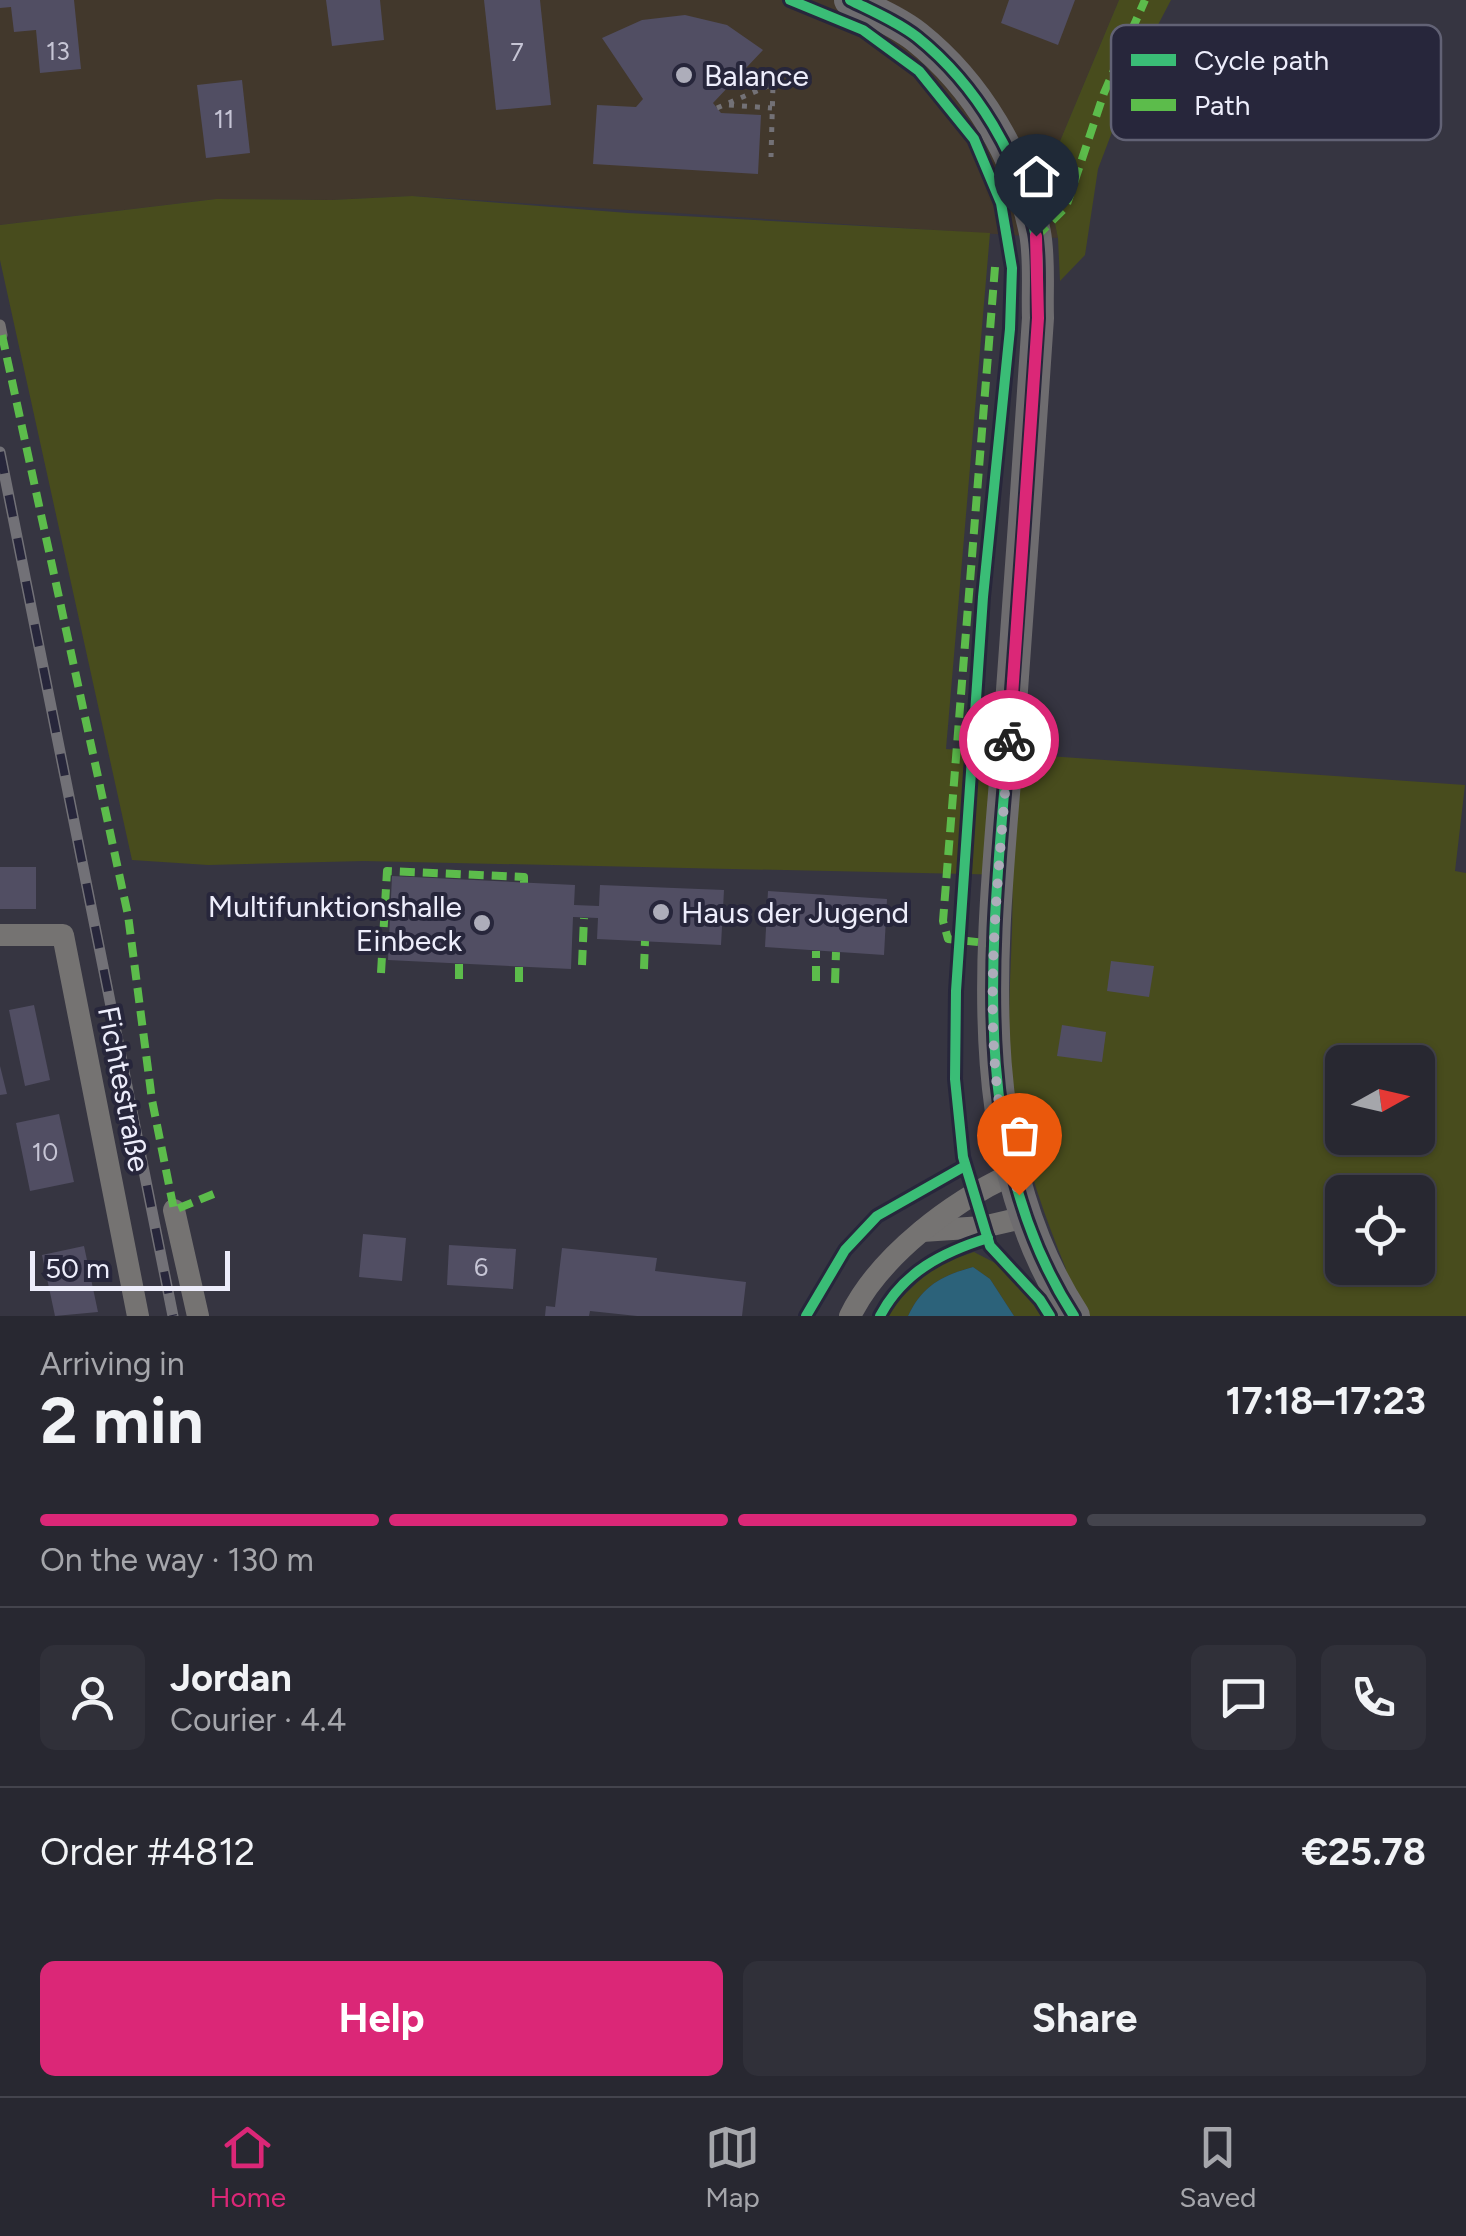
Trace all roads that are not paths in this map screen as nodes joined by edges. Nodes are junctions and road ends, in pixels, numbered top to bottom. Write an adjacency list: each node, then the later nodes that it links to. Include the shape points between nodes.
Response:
1 (850, 0): 3 (street, via 916,36 964,82 1024,189 1036,236 1038,318 994,994 994,1060)
2 (0, 936): 7 (street, Fichtestraße, via 63,935)
3 (1012, 1174): 5 (street); 6 (street, via 973,1192)
4 (174, 1210): 8 (street)
5 (1026, 1217): 6 (street); 10 (street)
6 (922, 1231): 9 (street)
7 (138, 1316)
8 (198, 1316)
9 (850, 1316)
10 (1074, 1316)

